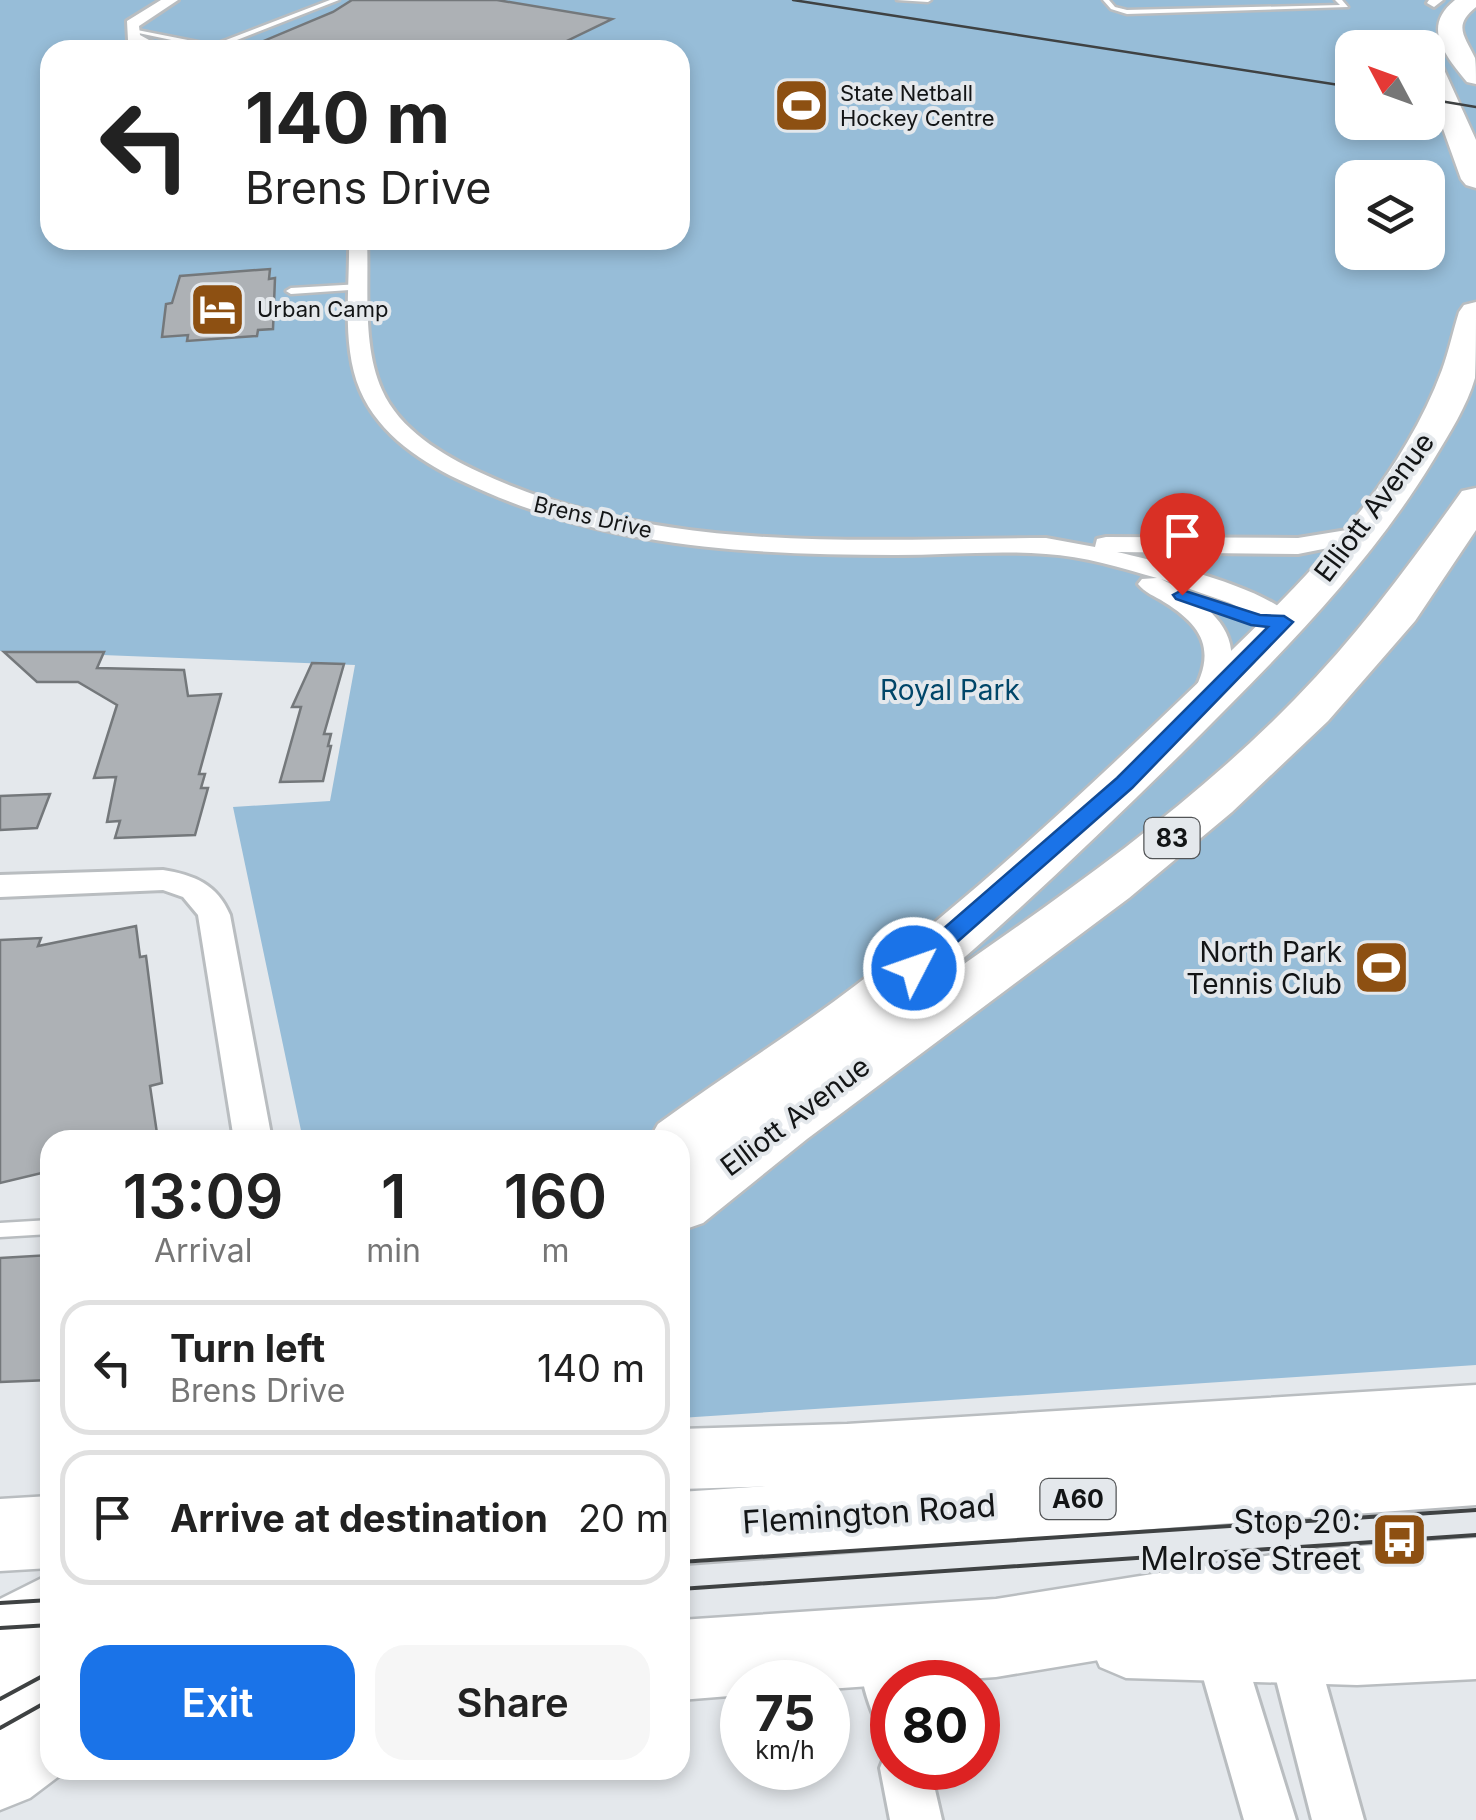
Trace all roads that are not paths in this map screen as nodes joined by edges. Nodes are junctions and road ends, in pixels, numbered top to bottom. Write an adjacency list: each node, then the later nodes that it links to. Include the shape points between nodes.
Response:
1 (171, 0): 8 (street, via 143,14)
2 (336, 0): 11 (lane)
3 (900, 0): 4 (lane)
4 (928, 0)
5 (1106, 0): 6 (lane, via 1127,12 1345,7)
6 (1338, 0)
7 (1439, 19): 12 (highway); 13 (highway, via 1447,99)
8 (132, 31): 9 (street); 10 (lane)
9 (137, 40)
10 (178, 40)
11 (232, 40)
12 (1476, 76)
13 (1476, 179)
14 (359, 250): 15 (street, Brens Drive)
15 (361, 287): 16 (lane); 20 (street, Brens Drive, via 365,371 379,405 428,453 496,490 606,524 720,540)
16 (291, 292)
17 (1476, 312): 19 (highway, Elliott Avenue / 83, via 1433,432)
18 (1476, 500): 23 (highway, Elliott Avenue / 83)
19 (1359, 535): 20 (street, via 1298,546); 22 (highway, Elliott Avenue / 83)
20 (1014, 546): 21 (street, Brens Drive); 22 (street, Brens Drive, via 1117,558 1265,608)
21 (1151, 584): 22 (street, Brens Drive, via 1253,620); 24 (street, via 1201,618 1221,652 1214,684)
22 (1284, 622): 23 (highway); 24 (highway, Elliott Avenue / 83)
23 (1364, 652): 30 (highway, Elliott Avenue / 83, via 1258,764 1137,868)
24 (1170, 736): 29 (highway, Elliott Avenue / 83, via 1022,876 892,986)
25 (0, 886): 27 (street, via 163,880 186,885)
26 (0, 904): 27 (street, via 141,899)
27 (199, 906): 28 (street, via 219,954)
28 (251, 1130)
29 (690, 1134)
30 (690, 1197)
31 (40, 1228): 32 (lane)
32 (0, 1230)
33 (1476, 1414): 34 (main road, A60)
34 (690, 1459)
35 (1476, 1471): 36 (highway, Flemington Road / A60)
36 (690, 1527)
37 (40, 1533): 38 (highway)
38 (0, 1535)
39 (1476, 1575): 41 (highway, via 1304,1588)
40 (40, 1619): 43 (highway)
41 (996, 1638): 44 (main road); 46 (highway)
42 (1476, 1642): 45 (main road)
43 (0, 1646)
44 (1218, 1646): 45 (main road); 55 (street)
45 (1292, 1648): 56 (street)
46 (931, 1660)
47 (690, 1661): 48 (highway)
48 (870, 1674)
49 (40, 1707): 50 (highway)
50 (0, 1712)
51 (40, 1738): 52 (highway)
52 (0, 1768)
53 (910, 1790): 54 (street)
54 (916, 1820)
55 (1270, 1820)
56 (1338, 1820)

